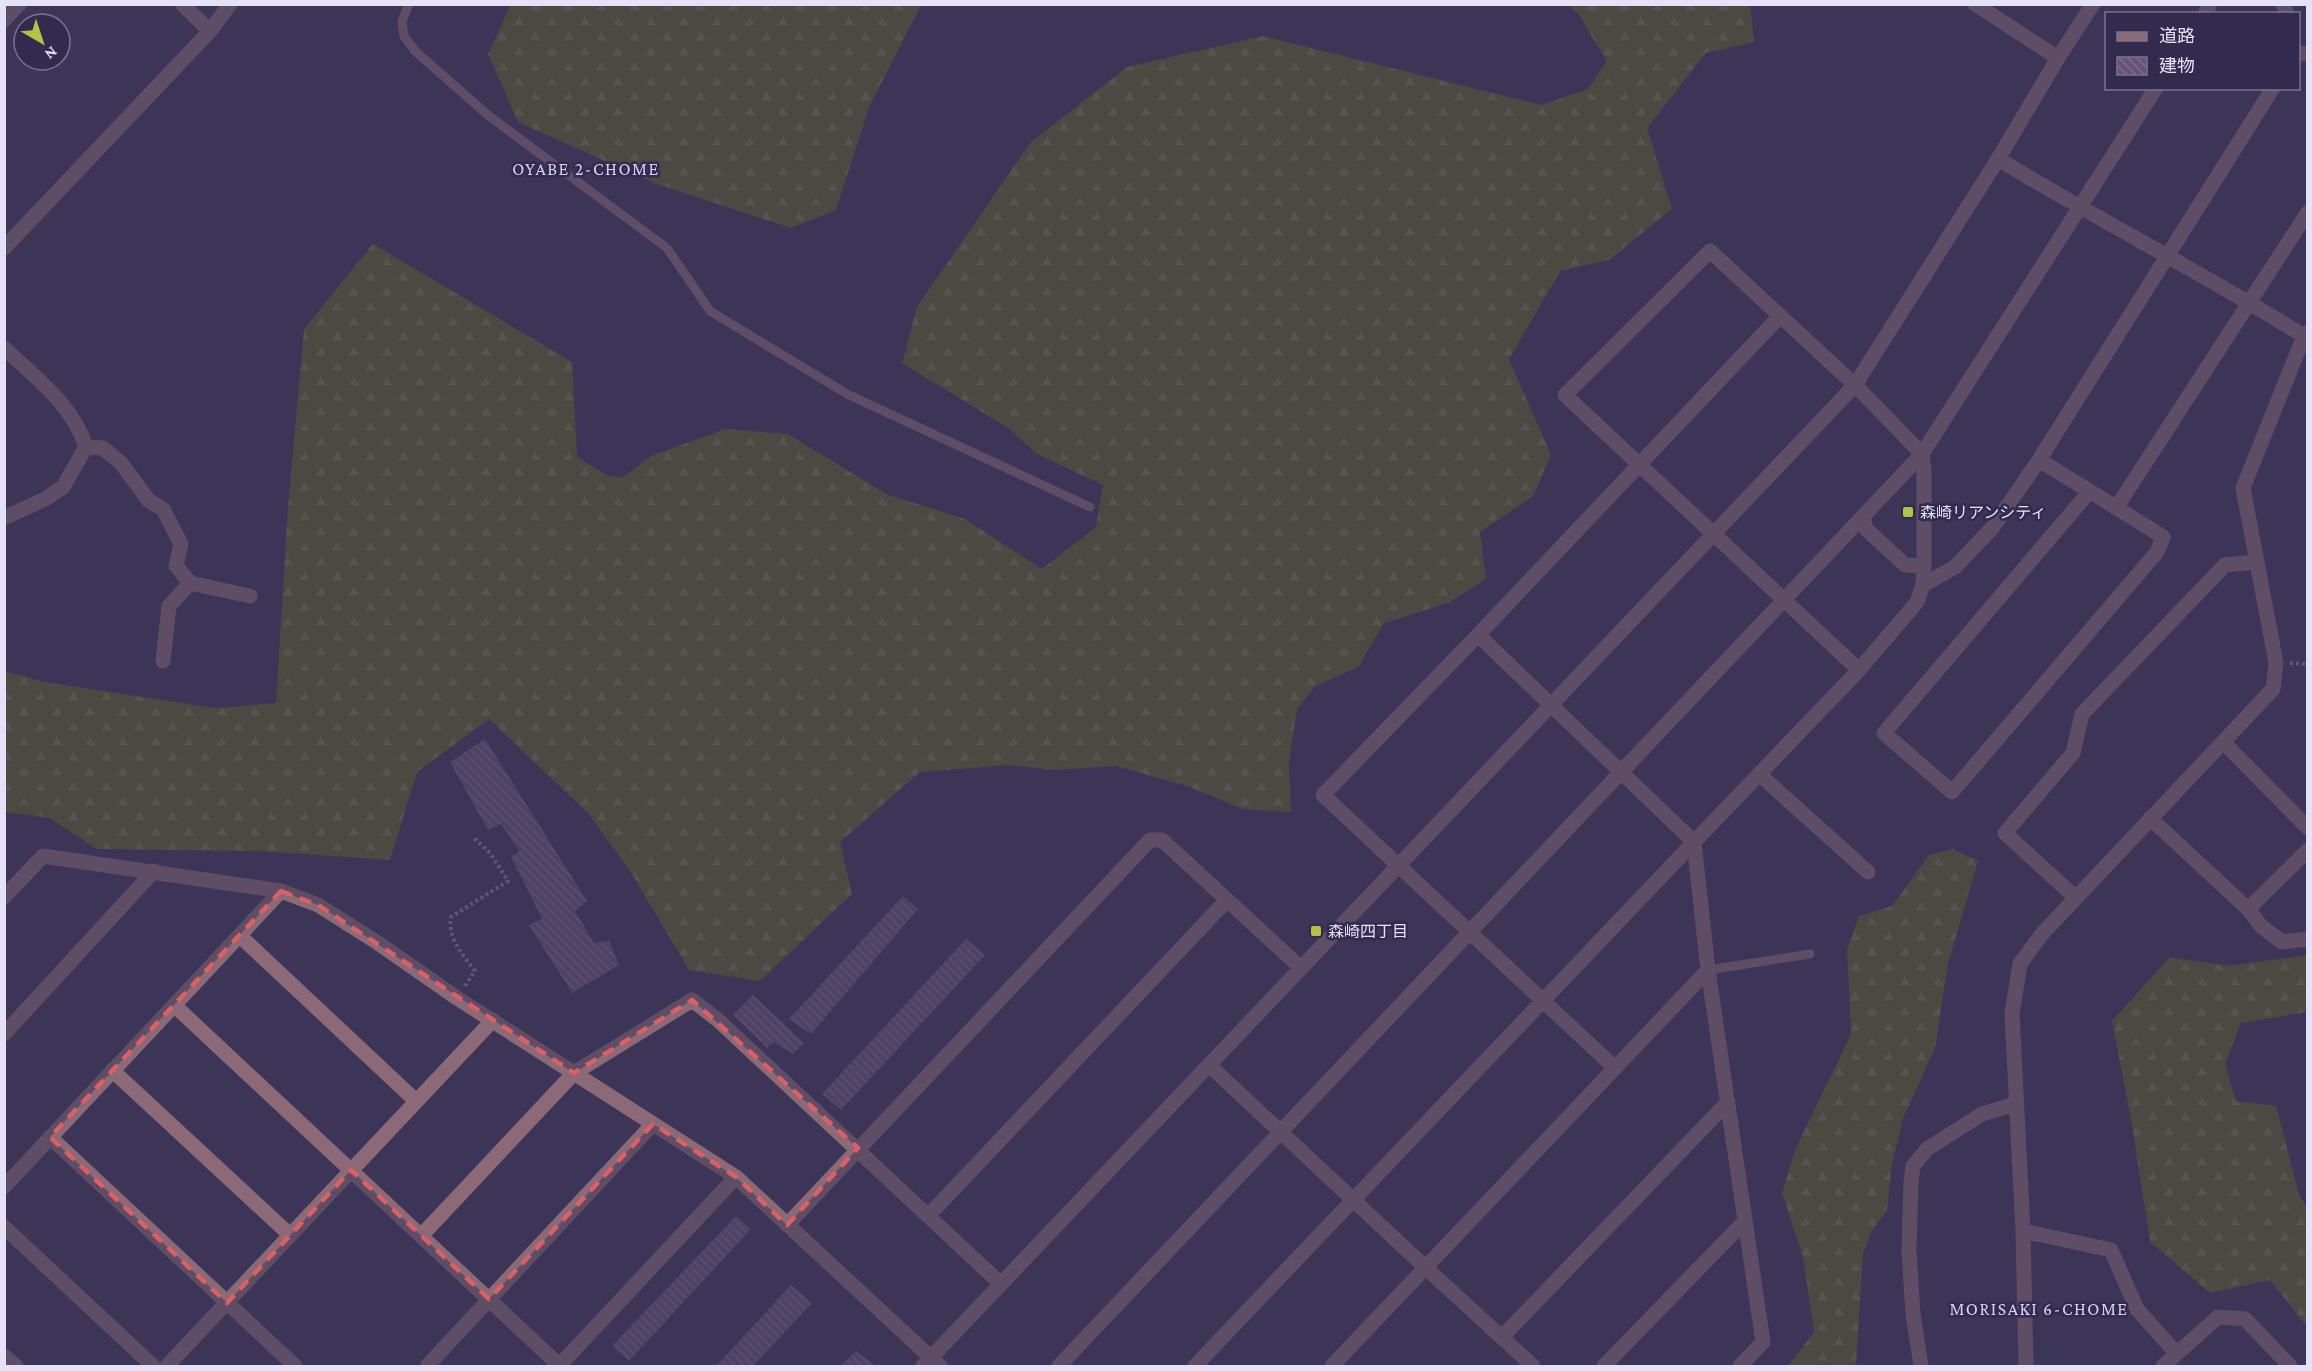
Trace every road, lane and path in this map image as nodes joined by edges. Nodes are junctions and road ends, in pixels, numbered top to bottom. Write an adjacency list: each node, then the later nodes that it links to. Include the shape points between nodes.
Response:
1 (19, 4): 7 (street)
2 (182, 4): 8 (street)
3 (230, 4): 8 (street)
4 (409, 4): 27 (lane, via 402,21 404,36 416,51 489,116 667,248 710,311 847,394)
5 (1975, 4): 9 (street)
6 (2093, 4): 9 (street)
7 (4, 20)
8 (210, 31): 15 (street)
9 (2058, 58): 12 (street)
10 (2155, 90): 13 (street)
11 (2272, 90): 16 (street)
12 (1998, 159): 13 (street); 21 (street)
13 (2079, 208): 16 (street); 23 (street)
14 (2307, 212): 17 (street)
15 (4, 248)
16 (2166, 257): 17 (street); 24 (street)
17 (2249, 302): 19 (street); 28 (street)
18 (1780, 316): 21 (street); 25 (street); 25 (street, via 1710,251 1565,395)
19 (2306, 334): 32 (street, via 2243,488)
20 (4, 348): 22 (street, via 64,405)
21 (1855, 385): 23 (street); 31 (street)
22 (86, 447): 30 (street, via 63,487 45,500); 34 (street, via 104,448 122,463 149,501 163,509 181,544 176,566)
23 (1922, 454): 29 (street); 33 (street)
24 (2039, 460): 26 (street); 35 (street, via 1993,528 1955,567)
25 (1640, 465): 31 (street); 38 (street)
26 (2090, 491): 28 (street); 28 (street, via 1884,733 1952,792 2157,552 2163,537)
27 (1089, 507)
28 (2116, 508)
29 (1863, 517): 33 (street, via 1866,530 1905,565); 37 (street)
30 (4, 518)
31 (1714, 534): 37 (street); 41 (street)
32 (2256, 562): 42 (street, via 2276,663 2273,689); 55 (street, via 2225,565 2082,714 2073,753 2005,833)
33 (1924, 566): 35 (street)
34 (190, 584): 36 (street); 39 (street, via 170,606)
35 (1923, 585): 40 (street, via 1917,602)
36 (250, 596)
37 (1784, 600): 40 (street); 43 (street)
38 (1478, 635): 41 (street); 50 (street, via 1323,795)
39 (163, 661)
40 (1859, 670): 44 (street)
41 (1551, 705): 43 (street); 50 (street)
42 (2223, 742): 45 (street); 46 (street)
43 (1621, 772): 48 (street); 58 (street)
44 (1759, 774): 48 (street); 52 (street)
45 (2150, 818): 55 (street); 57 (street)
46 (2307, 828)
47 (474, 838): 64 (path, via 490,853 508,881 451,917 449,927 456,945 475,971)
48 (1694, 842): 63 (street); 65 (street)
49 (2307, 850): 57 (street)
50 (1398, 866): 58 (street); 62 (street)
51 (154, 871): 53 (street); 54 (street, via 43,856); 68 (street)
52 (1868, 872)
53 (280, 891): 59 (street); 64 (street, via 318,905)
54 (4, 897)
55 (2076, 898): 75 (street, via 2019,964 2012,1013)
56 (1227, 900): 62 (street); 79 (street, via 1162,840 1150,840); 84 (street)
57 (2248, 909): 60 (street, via 2261,926 2282,942)
58 (1469, 933): 65 (street); 77 (street)
59 (240, 936): 66 (street); 73 (street)
60 (2307, 939)
61 (1810, 954): 63 (lane)
62 (1300, 967): 69 (street)
63 (1708, 970): 70 (street); 74 (street)
64 (457, 998): 67 (street)
65 (1542, 1001): 70 (street); 83 (street)
66 (174, 1005): 71 (street); 80 (street)
67 (493, 1020): 72 (street); 73 (street)
68 (4, 1034)
69 (1209, 1065): 77 (street); 92 (street)
70 (1615, 1068): 91 (street)
71 (112, 1070): 78 (street); 89 (street)
72 (574, 1073): 76 (street); 79 (street, via 692,1000); 90 (street)
73 (416, 1101): 80 (street)
74 (1728, 1102): 85 (street); 95 (street)
75 (2015, 1104): 88 (street); 112 (street, via 1982,1114 1926,1149 1913,1166 1909,1250)
76 (653, 1124): 81 (street); 93 (street)
77 (1281, 1132): 83 (street); 106 (street)
78 (50, 1137): 82 (street); 94 (street)
79 (858, 1148): 84 (street); 86 (street)
80 (351, 1170): 89 (street); 90 (street)
81 (736, 1177): 86 (street); 105 (street)
82 (4, 1187)
83 (1353, 1201): 91 (street); 107 (street)
84 (929, 1215): 92 (street)
85 (1745, 1221): 110 (street); 111 (street, via 1763,1342)
86 (787, 1225): 98 (street)
87 (4, 1227): 101 (street)
88 (2023, 1231): 96 (street, via 2111,1250 2137,1309); 113 (street)
89 (291, 1235): 94 (street)
90 (422, 1236): 93 (street)
91 (1425, 1268): 95 (street); 108 (street)
92 (1001, 1284): 98 (street)
93 (489, 1299): 104 (street); 105 (street)
94 (227, 1303): 102 (street); 103 (street)
95 (1502, 1337): 109 (street)
96 (2177, 1354): 99 (street, via 2218,1317 2245,1319); 114 (street)
97 (4, 1356): 100 (street)
98 (931, 1364)
99 (2287, 1365)
100 (16, 1366)
101 (153, 1366)
102 (167, 1366)
103 (295, 1366)
104 (427, 1366)
105 (560, 1366)
106 (1059, 1366)
107 (1195, 1366)
108 (1332, 1366)
109 (1533, 1366)
110 (1604, 1366)
111 (1740, 1366)
112 (1921, 1366)
113 (2026, 1366)
114 (2163, 1366)

